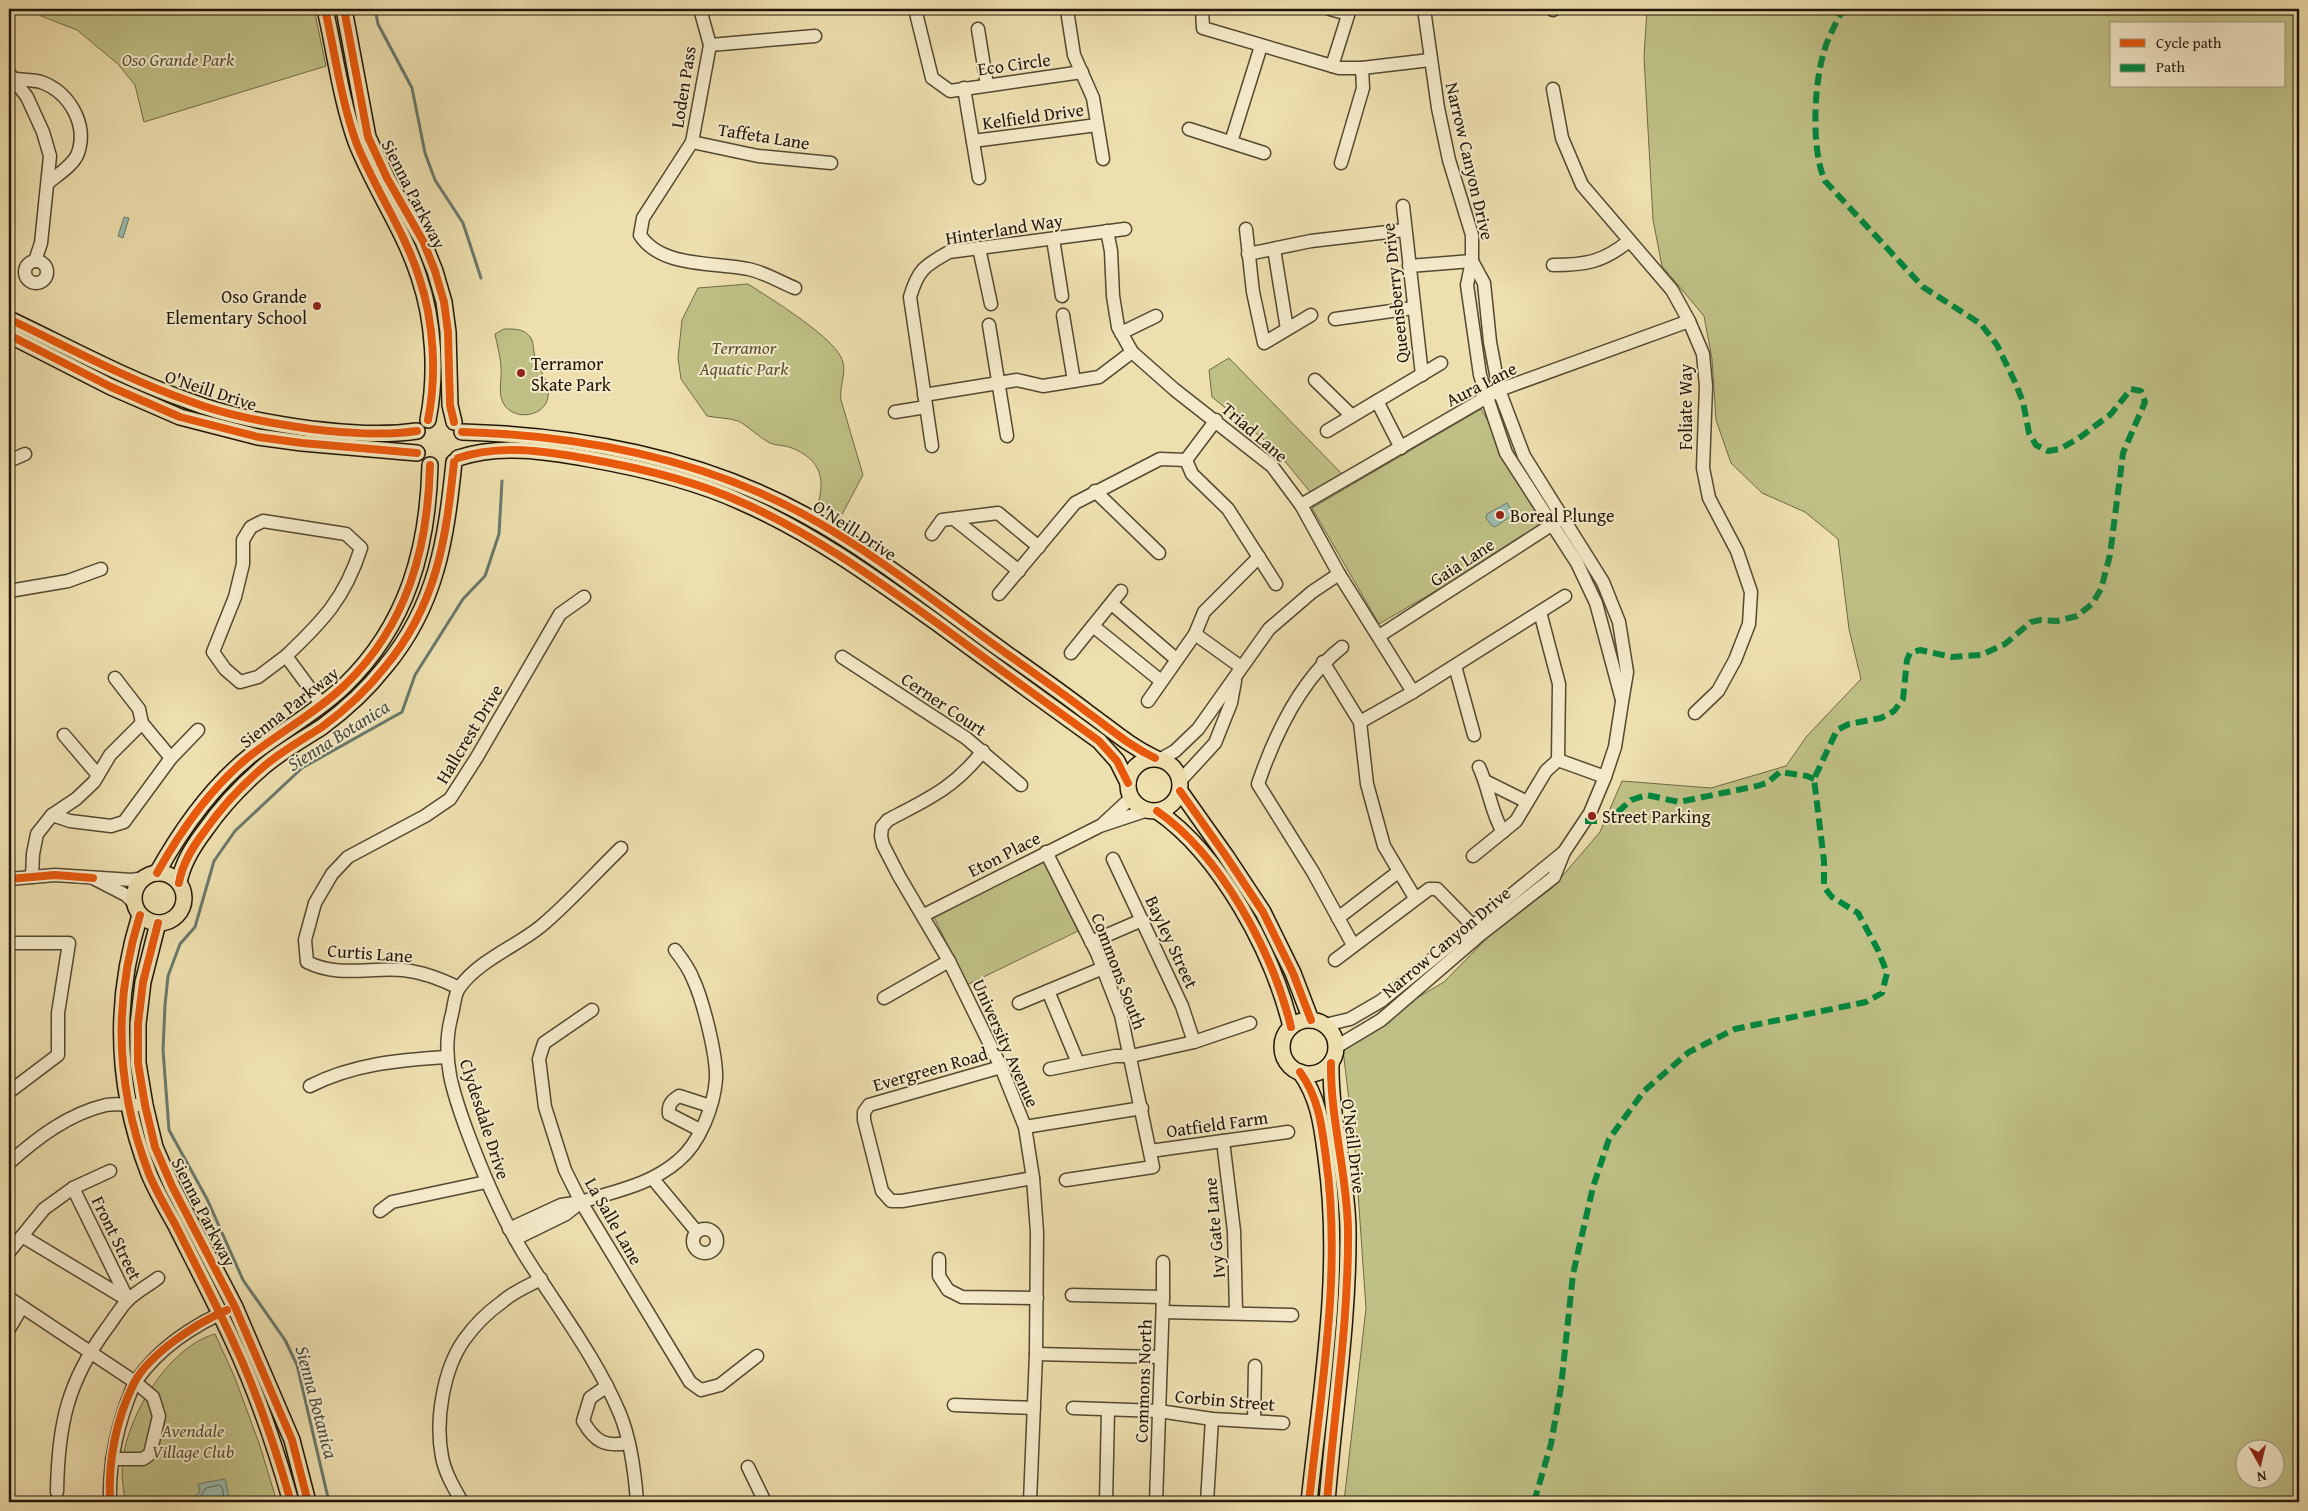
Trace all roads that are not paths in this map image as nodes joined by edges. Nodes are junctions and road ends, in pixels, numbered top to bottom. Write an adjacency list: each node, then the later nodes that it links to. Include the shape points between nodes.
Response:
1 (325, 9): 74 (main road, Sienna Parkway, via 357,143 419,276 425,301 432,352 431,404)
2 (344, 9): 75 (main road, Sienna Parkway, via 368,137 423,241 444,302 450,406)
3 (700, 9): 12 (street, Loden Pass)
4 (915, 9): 20 (street, Eco Circle, via 932,78 950,91)
5 (1202, 9): 13 (street, via 1203,28)
6 (1330, 9): 9 (street)
7 (1424, 9): 14 (street, Narrow Canyon Drive)
8 (1067, 10): 17 (street, via 1074,55)
9 (1349, 12): 15 (street)
10 (978, 29): 19 (street)
11 (814, 36): 12 (street)
12 (710, 45): 25 (street, Loden Pass)
13 (1261, 46): 15 (street); 26 (street)
14 (1430, 60): 16 (street); 44 (street, Narrow Canyon Drive, via 1449,160 1472,236)
15 (1332, 66): 16 (street)
16 (1362, 68): 29 (street, via 1363,88)
17 (1082, 72): 19 (street, Eco Circle); 22 (street, via 1093,98)
18 (12, 76): 32 (street, via 27,97 43,132 50,156); 32 (street, via 40,82 60,92 73,109 80,126 78,154)
19 (987, 85): 20 (street, Eco Circle)
20 (964, 88): 24 (street)
21 (1554, 89): 39 (street, Foliate Way, via 1562,138 1582,186)
22 (1097, 124): 24 (street, Kelfield Drive); 28 (street)
23 (1189, 129): 26 (street)
24 (973, 141): 31 (street)
25 (692, 142): 30 (street, Taffeta Lane, via 758,156); 47 (street, via 644,218 640,235 644,241 678,259 749,269)
26 (1231, 142): 27 (street)
27 (1264, 153)
28 (1103, 159)
29 (1341, 163)
30 (831, 164)
31 (979, 178)
32 (48, 183): 43 (street)
33 (1403, 206): 36 (street, Queensberry Drive)
34 (1125, 229): 37 (street, Hinterland Way)
35 (1246, 229): 42 (street)
36 (1405, 230): 41 (street); 46 (street, Queensberry Drive)
37 (1107, 232): 38 (street, Hinterland Way); 59 (street, Triad Lane, via 1113,296)
38 (1053, 239): 40 (street, Hinterland Way); 48 (street)
39 (1629, 241): 45 (street, via 1614,254 1598,261); 56 (street, Foliate Way, via 1672,290)
40 (979, 248): 49 (street); 69 (street, Hinterland Way, via 949,252 927,264 916,275 910,297)
41 (1274, 249): 42 (street); 58 (street)
42 (1248, 254): 58 (street, via 1264,343)
43 (36, 261)
44 (1472, 261): 46 (street); 67 (street, Narrow Canyon Drive, via 1484,283 1490,342); 68 (street, Narrow Canyon Drive, via 1467,285)
45 (1553, 265)
46 (1409, 266): 50 (street, Queensberry Drive)
47 (795, 288)
48 (1062, 296)
49 (991, 304)
50 (1413, 308): 55 (street); 63 (street, Queensberry Drive)
51 (1063, 315): 65 (street)
52 (1156, 316): 59 (street)
53 (1311, 316): 58 (street)
54 (9, 319): 74 (main road, O'Neill Drive, via 135,380 190,402 262,422 349,434 398,434)
55 (1335, 320)
56 (1689, 321): 67 (street, Aura Lane); 123 (street, Foliate Way, via 1703,354 1706,386 1703,468 1709,498 1737,551 1751,592 1749,624 1735,660 1718,691)
57 (990, 325): 66 (street)
58 (1287, 330)
59 (1121, 333): 61 (street, Triad Lane)
60 (9, 335): 80 (main road, O'Neill Drive, via 180,417 258,437)
61 (1132, 352): 65 (street, via 1099,377); 73 (street, Triad Lane)
62 (1441, 363): 63 (street)
63 (1422, 375): 70 (street)
64 (1315, 380): 72 (street)
65 (1074, 381): 66 (street, via 1043,386 1017,380)
66 (998, 382): 69 (street); 77 (street)
67 (1500, 390): 68 (street, Aura Lane); 88 (street, Narrow Canyon Drive, via 1524,456)
68 (1486, 397): 79 (street, Aura Lane); 90 (street, Narrow Canyon Drive, via 1506,453)
69 (925, 401): 71 (street); 78 (street, Hinterland Way)
70 (1376, 402): 72 (street); 79 (street)
71 (895, 412)
72 (1352, 416): 76 (street)
73 (1216, 420): 83 (street); 87 (street, Triad Lane, via 1272,466)
74 (423, 426): 75 (main road, O'Neill Drive, via 441,418); 80 (main road, via 415,438)
75 (458, 427): 82 (main road, via 464,446); 131 (main road, O'Neill Drive, via 626,450 676,462 733,482 803,513 887,568 1130,746)
76 (1327, 431)
77 (1007, 436)
78 (932, 446)
79 (1401, 448): 87 (street, Aura Lane)
80 (417, 453): 85 (main road)
81 (26, 454): 84 (street)
82 (456, 460): 85 (main road, O'Neill Drive, via 446,466); 133 (main road, Sienna Parkway, via 443,550 428,596 406,638 386,667 347,706); 140 (main road, O'Neill Drive, via 480,451 503,449 551,452 624,465 740,501 785,523 824,544 1099,741 1117,761)
83 (1186, 460): 86 (street, via 1160,459); 94 (street, via 1192,474 1228,509)
84 (9, 461)
85 (430, 465): 122 (main road, Sienna Parkway, via 423,545 412,582 385,636 345,684)
86 (1095, 491): 92 (street, via 1075,503); 93 (street)
87 (1301, 505): 97 (street, Triad Lane)
88 (1564, 517): 90 (street, Gaia Lane); 121 (street, Narrow Canyon Drive, via 1603,582 1620,622 1627,672)
89 (954, 519): 91 (street, via 942,520); 92 (street, via 998,512); 96 (street)
90 (1553, 525): 108 (street, Gaia Lane); 121 (street, Narrow Canyon Drive, via 1577,563 1596,603)
91 (932, 534)
92 (1039, 547): 96 (street)
93 (1160, 554)
94 (1259, 557): 98 (street); 107 (street, via 1204,612)
95 (101, 569): 99 (street, via 68,581)
96 (1019, 571): 101 (street)
97 (1339, 574): 108 (street, Triad Lane); 116 (street, via 1312,592 1269,629)
98 (1276, 584)
99 (9, 591)
100 (1121, 591): 104 (street)
101 (1000, 594)
102 (1564, 596): 105 (street)
103 (584, 597): 169 (street, Hallcrest Drive, via 560,614 478,757 450,798 425,816 348,857 332,874 315,903 305,940)
104 (1112, 604): 106 (street); 113 (street)
105 (1540, 612): 115 (street); 132 (street, via 1559,684)
106 (1093, 626): 110 (street); 118 (street)
107 (1195, 634): 113 (street); 116 (street)
108 (1379, 636): 119 (street, Triad Lane)
109 (1342, 647): 114 (street)
110 (1070, 653)
111 (286, 656): 111 (street, via 318,626 341,596 361,548 346,534 264,521 251,527 243,540 243,564 235,598 213,652 240,682 258,677); 122 (street, via 318,698)
112 (842, 657): 129 (street, Cerner Court)
113 (1176, 659): 118 (street)
114 (1323, 662): 124 (street); 159 (street, via 1294,705 1258,784)
115 (1455, 666): 119 (street); 128 (street)
116 (1239, 672): 131 (street, via 1198,729 1175,751); 139 (street, via 1215,743)
117 (115, 678): 125 (street, via 139,709)
118 (1161, 681): 120 (street)
119 (1413, 692): 124 (street)
120 (1148, 701)
121 (1622, 702): 136 (street, Narrow Canyon Drive, via 1615,747)
122 (319, 706): 133 (main road, via 316,721 266,759); 151 (main road, Sienna Parkway, via 233,772 213,793)
123 (1695, 713)
124 (1360, 722): 150 (street, via 1367,784 1384,846)
125 (142, 724): 130 (street); 135 (street, via 110,755)
126 (198, 730): 130 (street)
127 (64, 734): 135 (street)
128 (1474, 735)
129 (983, 751): 138 (street, Cerner Court); 158 (street, University Avenue, via 946,789 888,820 882,827 883,845)
130 (171, 758): 143 (street, via 124,822 111,826 70,821)
131 (1158, 759): 139 (main road, O'Neill Drive, via 1174,767); 140 (main road, via 1144,760 1135,767)
132 (1558, 760): 136 (street); 141 (street, via 1546,770)
133 (264, 767): 155 (main road, Sienna Parkway, via 209,824 185,862)
134 (1479, 767): 137 (street)
135 (98, 774): 143 (street, via 76,799)
136 (1606, 777): 162 (street, Narrow Canyon Drive, via 1590,813 1564,852)
137 (1485, 781): 141 (street); 145 (street)
138 (1021, 785)
139 (1180, 786): 142 (main road, via 1172,804); 177 (main road, O'Neill Drive, via 1263,912)
140 (1130, 790): 142 (main road, O'Neill Drive, via 1136,803); 144 (street, Eton Place)
141 (1527, 802): 145 (street, via 1516,821)
142 (1153, 811): 144 (street, Eton Place); 178 (main road, O'Neill Drive, via 1178,825 1201,851 1244,916 1286,1004)
143 (52, 815): 152 (street, via 37,834)
144 (1100, 826): 147 (street, Eton Place)
145 (1503, 832): 148 (street)
146 (621, 848): 171 (street, via 540,927 481,967)
147 (1046, 852): 158 (street, Eton Place); 163 (street, Commons South)
148 (1473, 856)
149 (1113, 859): 160 (street, Bayley Street)
150 (1398, 872): 156 (street); 159 (street)
151 (150, 876): 153 (street, via 132,880); 155 (main road, via 172,877); 157 (main road, Sienna Parkway, via 135,889)
152 (32, 877): 153 (street); 154 (street)
153 (93, 878): 157 (street, via 126,895)
154 (9, 879)
155 (178, 883): 161 (main road, Sienna Parkway, via 184,898 179,912 173,918)
156 (1414, 898): 162 (street, via 1429,888 1437,889); 165 (street)
157 (137, 909): 161 (main road); 190 (main road, Sienna Parkway, via 121,1014 122,1058)
158 (924, 915): 168 (street, University Avenue)
159 (1338, 918): 165 (street)
160 (1142, 920): 163 (street); 179 (street, Bayley Street, via 1182,1006)
161 (158, 923): 191 (main road, Sienna Parkway, via 143,982 138,1024 138,1063)
162 (1477, 930): 177 (street, Narrow Canyon Drive, via 1381,1001 1350,1019); 180 (street, Narrow Canyon Drive, via 1381,1020)
163 (1091, 942): 170 (street, Commons South)
164 (9, 943): 189 (street, via 69,943 58,1013 58,1055)
165 (1353, 945): 167 (street)
166 (675, 950): 192 (street, via 694,980 714,1055 716,1077)
167 (1335, 960)
168 (949, 961): 173 (street); 185 (street, University Avenue)
169 (307, 962): 171 (street, Curtis Lane, via 321,969 346,972 403,970 439,978)
170 (1103, 968): 172 (street); 181 (street, Commons South, via 1121,1015)
171 (459, 988): 182 (street, Clydesdale Drive, via 448,1033)
172 (1048, 991): 174 (street); 183 (street)
173 (884, 998)
174 (1019, 1003)
175 (592, 1010): 206 (street, La Salle Lane, via 544,1042 539,1059 546,1107 565,1170)
176 (1250, 1023): 179 (street)
177 (1318, 1023): 178 (main road, via 1304,1021); 180 (main road, O'Neill Drive, via 1331,1031)
178 (1291, 1027): 187 (main road, O'Neill Drive, via 1283,1043 1283,1052 1286,1061)
179 (1194, 1042): 181 (street)
180 (1336, 1047): 184 (main road, O'Neill Drive)
181 (1131, 1056): 183 (street); 193 (street, Commons South)
182 (446, 1058): 188 (street, via 391,1060 332,1075); 204 (street, Clydesdale Drive, via 451,1084)
183 (1078, 1063): 186 (street)
184 (1331, 1063): 187 (main road, via 1317,1073); 258 (main road, O'Neill Drive, via 1345,1181 1348,1256)
185 (1001, 1067): 194 (street, University Avenue); 201 (street, Evergreen Road, via 869,1105 864,1112 864,1120 882,1191 891,1201 902,1201)
186 (1050, 1069)
187 (1300, 1072): 257 (main road, O'Neill Drive, via 1312,1089 1317,1106 1331,1192 1331,1287)
188 (310, 1086)
189 (9, 1092)
190 (129, 1105): 191 (street); 199 (street, via 107,1105 77,1116 37,1138); 225 (main road, Sienna Parkway, via 150,1175)
191 (145, 1105): 221 (main road, Sienna Parkway, via 155,1147 172,1186)
192 (710, 1106): 195 (street); 195 (street, via 679,1096 669,1107 669,1114)
193 (1142, 1108): 194 (street); 198 (street, Commons South)
194 (1025, 1127): 201 (street, University Avenue)
195 (700, 1130): 202 (street, via 680,1160)
196 (1288, 1132): 197 (street, Oatfield Farm)
197 (1223, 1141): 198 (street, Oatfield Farm); 224 (street, Ivy Gate Lane, via 1234,1231)
198 (1150, 1151): 203 (street, Commons South, via 1154,1167)
199 (9, 1163)
200 (110, 1171): 205 (street, Front Street)
201 (1033, 1178): 219 (street, University Avenue, via 1037,1232)
202 (653, 1179): 206 (street); 208 (street)
203 (1066, 1180)
204 (486, 1182): 207 (street, via 392,1202); 209 (street, Clydesdale Drive)
205 (73, 1188): 210 (street, Front Street, via 44,1210); 220 (street, Front Street)
206 (581, 1202): 209 (street, via 566,1214); 230 (street, La Salle Lane, via 690,1382 701,1390 720,1385)
207 (380, 1211)
208 (697, 1232)
209 (512, 1234): 215 (street, Clydesdale Drive)
210 (22, 1236): 211 (street, Front Street); 220 (street, Front Street)
211 (9, 1252)
212 (939, 1259): 219 (street, via 939,1276 948,1290 962,1297)
213 (1162, 1262): 217 (street, Commons North)
214 (158, 1278): 220 (street)
215 (541, 1279): 234 (street, Clydesdale Drive); 250 (street, via 502,1301 484,1318 464,1340 451,1365 440,1428 442,1457)
216 (1072, 1295): 217 (street)
217 (1163, 1297): 223 (street, Commons North)
218 (9, 1298): 222 (street)
219 (1036, 1298): 229 (street, University Avenue)
220 (128, 1300): 228 (street)
221 (236, 1306): 225 (street); 249 (main road, Sienna Parkway, via 292,1440)
222 (22, 1307): 227 (street); 228 (street)
223 (1163, 1312): 224 (street); 231 (street, Commons North)
224 (1236, 1312): 226 (street)
225 (219, 1313): 233 (street, via 174,1341); 248 (main road, Sienna Parkway, via 271,1431)
226 (1292, 1315)
227 (9, 1329)
228 (90, 1351): 233 (street); 246 (street, via 69,1397 62,1423)
229 (1036, 1354): 231 (street); 236 (street, University Avenue)
230 (758, 1356)
231 (1160, 1357): 239 (street, Commons North)
232 (1255, 1366): 241 (street)
233 (135, 1382): 244 (street, via 114,1441); 244 (street, via 156,1403 159,1416 154,1444 143,1460)
234 (607, 1386): 243 (street, Clydesdale Drive, via 621,1416); 243 (street, via 590,1398 584,1422 600,1441 613,1446)
235 (954, 1405): 236 (street)
236 (1034, 1408): 253 (street, University Avenue)
237 (1073, 1408): 238 (street, Corbin Street)
238 (1108, 1410): 239 (street, Corbin Street); 254 (street)
239 (1159, 1412): 240 (street, Corbin Street); 255 (street, Commons North)
240 (1212, 1419): 241 (street, Corbin Street); 256 (street)
241 (1254, 1421): 242 (street, Corbin Street)
242 (1283, 1423)
243 (628, 1443): 251 (street, Clydesdale Drive)
244 (112, 1459): 247 (street)
245 (748, 1467): 252 (street)
246 (57, 1492)
247 (110, 1502)
248 (291, 1502)
249 (308, 1502)
250 (462, 1502)
251 (637, 1502)
252 (765, 1502)
253 (1030, 1502)
254 (1106, 1502)
255 (1156, 1502)
256 (1207, 1502)
257 (1309, 1502)
258 (1327, 1502)

